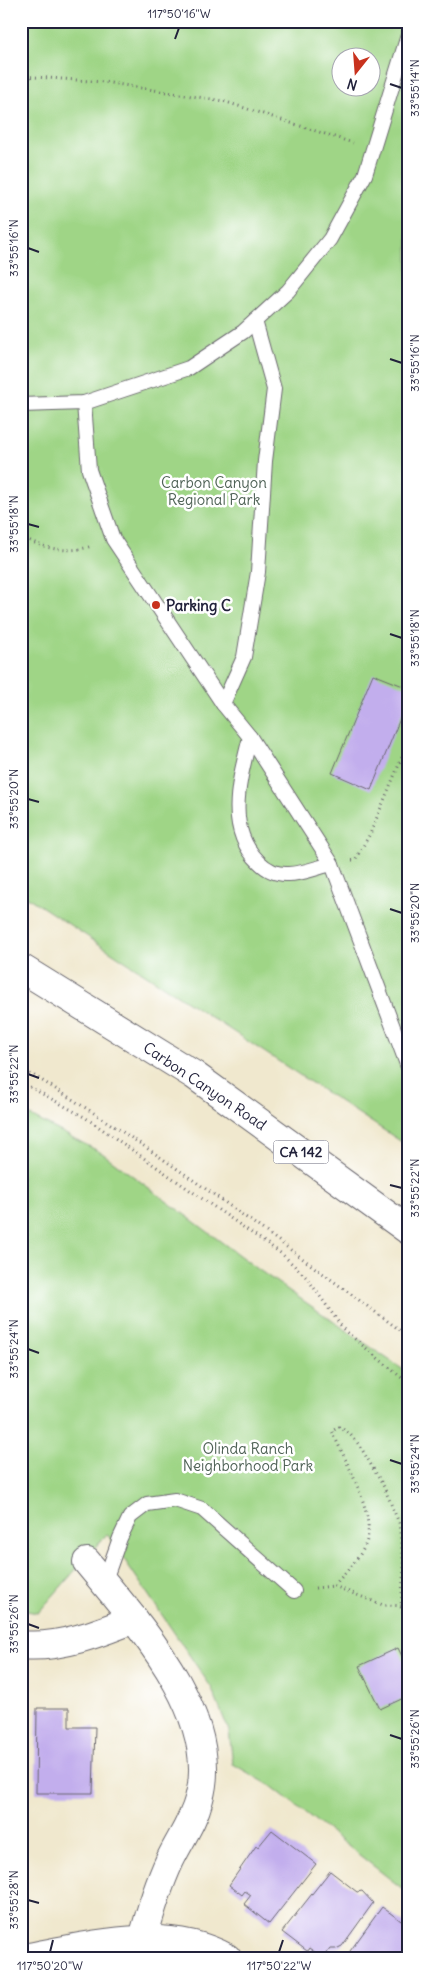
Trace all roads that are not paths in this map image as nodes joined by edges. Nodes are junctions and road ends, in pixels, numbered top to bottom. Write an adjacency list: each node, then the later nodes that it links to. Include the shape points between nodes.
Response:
1 (408, 35): 2 (lane, via 365,175 330,239 288,291)
2 (255, 321): 3 (lane, via 189,368); 5 (lane, via 274,389 265,461 258,572 244,657)
3 (84, 403): 4 (lane); 5 (lane, via 89,470 113,538)
4 (21, 405)
5 (223, 704): 6 (lane)
6 (250, 738): 7 (lane); 7 (lane, via 237,806 239,833 251,854 267,870 286,874)
7 (332, 864): 9 (lane)
8 (21, 968): 10 (street, Carbon Canyon Road / CA 142, via 194,1075)
9 (408, 1067)
10 (408, 1230)
11 (87, 1562): 12 (street)
12 (104, 1583): 13 (lane, via 130,1517 147,1504 175,1500 202,1509); 14 (street)
13 (294, 1591)
14 (134, 1619): 15 (street, via 95,1635 34,1646); 16 (street, via 187,1704 200,1737 204,1770 200,1798 189,1828 170,1859 152,1902)
15 (21, 1645)
16 (143, 1939): 17 (street); 18 (street, via 183,1942)
17 (24, 1958)
18 (227, 1958)

